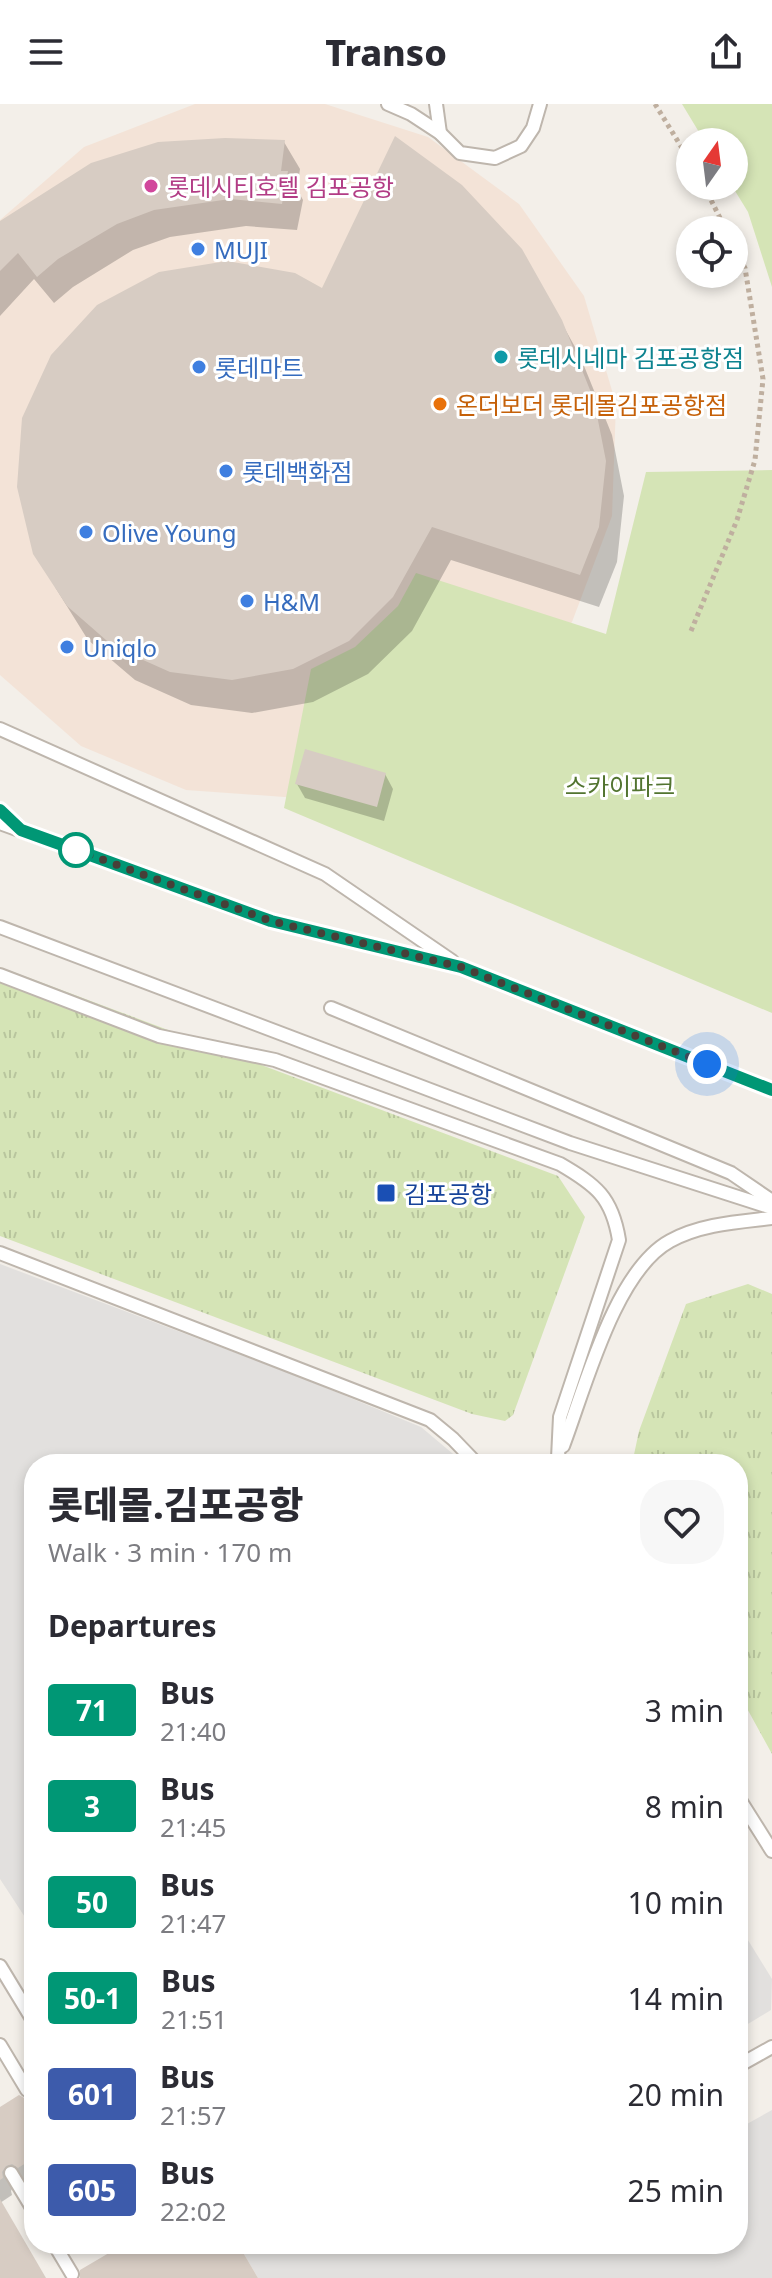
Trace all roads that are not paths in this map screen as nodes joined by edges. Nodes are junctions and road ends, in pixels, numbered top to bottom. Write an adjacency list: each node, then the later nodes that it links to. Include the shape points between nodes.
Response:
1 (388, 104): 4 (lane)
2 (436, 104): 4 (lane)
3 (540, 104): 4 (lane, via 521,146 495,158 460,153)
4 (440, 133)
5 (0, 729): 10 (lane, via 325,874)
6 (0, 810): 8 (lane)
7 (0, 823): 8 (lane)
8 (21, 830): 10 (lane, via 271,921)
9 (0, 927): 15 (lane, via 570,1143)
10 (461, 967): 13 (lane)
11 (0, 975): 19 (lane, via 159,1036 275,1060 560,1164 592,1182 616,1220 619,1240 560,1417)
12 (331, 1008): 14 (lane, via 731,1173)
13 (772, 1090)
14 (772, 1201)
15 (772, 1208)
16 (772, 1218): 20 (lane, via 709,1226 649,1255 611,1320)
17 (0, 1253): 18 (lane, via 430,1420)
18 (466, 1454)
19 (558, 1454)
20 (561, 1454)
21 (748, 1813): 22 (lane)
22 (772, 1851)
23 (0, 1966): 24 (lane)
24 (24, 2006)
25 (0, 2045): 28 (lane)
26 (772, 2047): 27 (lane)
27 (748, 2060)
28 (24, 2085)
29 (11, 2173): 30 (lane)
30 (24, 2194)
31 (60, 2254): 32 (lane)
32 (72, 2274)

